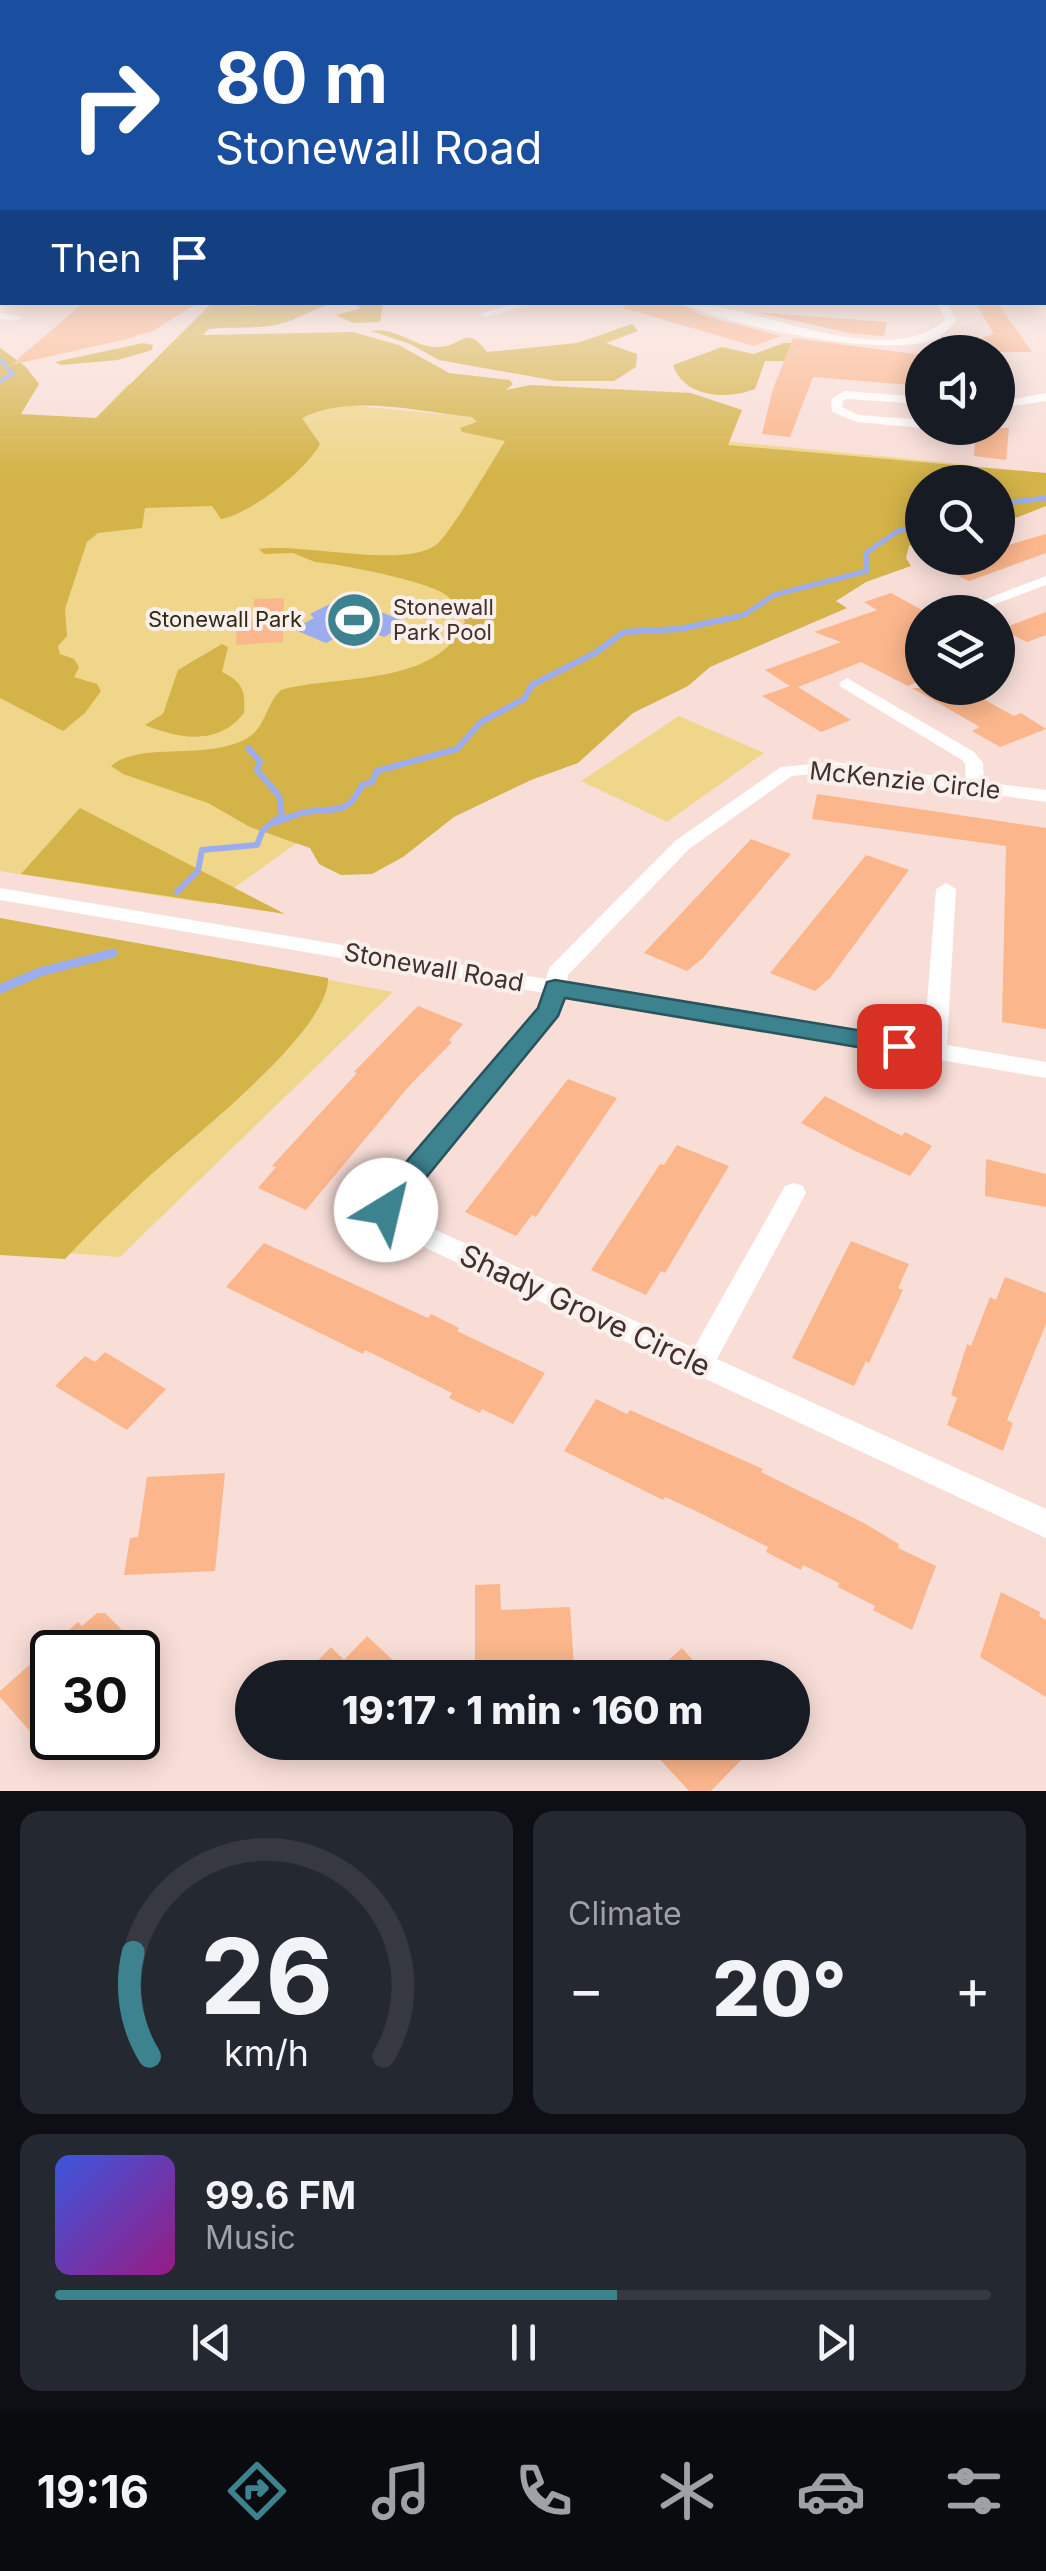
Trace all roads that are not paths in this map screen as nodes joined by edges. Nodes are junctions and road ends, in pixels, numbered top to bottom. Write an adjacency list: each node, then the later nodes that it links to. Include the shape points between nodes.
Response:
1 (503, 310): 4 (street)
2 (710, 310): 3 (street, via 778,330 897,341 945,331 951,321)
3 (946, 310)
4 (485, 314)
5 (0, 316): 6 (street)
6 (18, 317)
7 (1046, 397): 9 (street)
8 (905, 399): 10 (street, via 852,394 837,399 836,409)
9 (1015, 402)
10 (905, 422)
11 (1046, 580): 12 (street)
12 (1006, 595)
13 (848, 683): 14 (street, via 968,756)
14 (975, 786): 15 (street, McKenzie Circle); 18 (street, McKenzie Circle, via 834,767 786,771 682,844 558,973)
15 (1046, 796)
16 (946, 888): 19 (street)
17 (0, 894): 18 (street, Stonewall Road)
18 (555, 988): 19 (street, Stonewall Road); 22 (street, Shady Grove Circle, via 550,1010 386,1210 392,1221)
19 (935, 1052): 20 (street, Stonewall Road)
20 (1046, 1070)
21 (794, 1194): 22 (street)
22 (700, 1364): 23 (street, Shady Grove Circle)
23 (1046, 1524)

